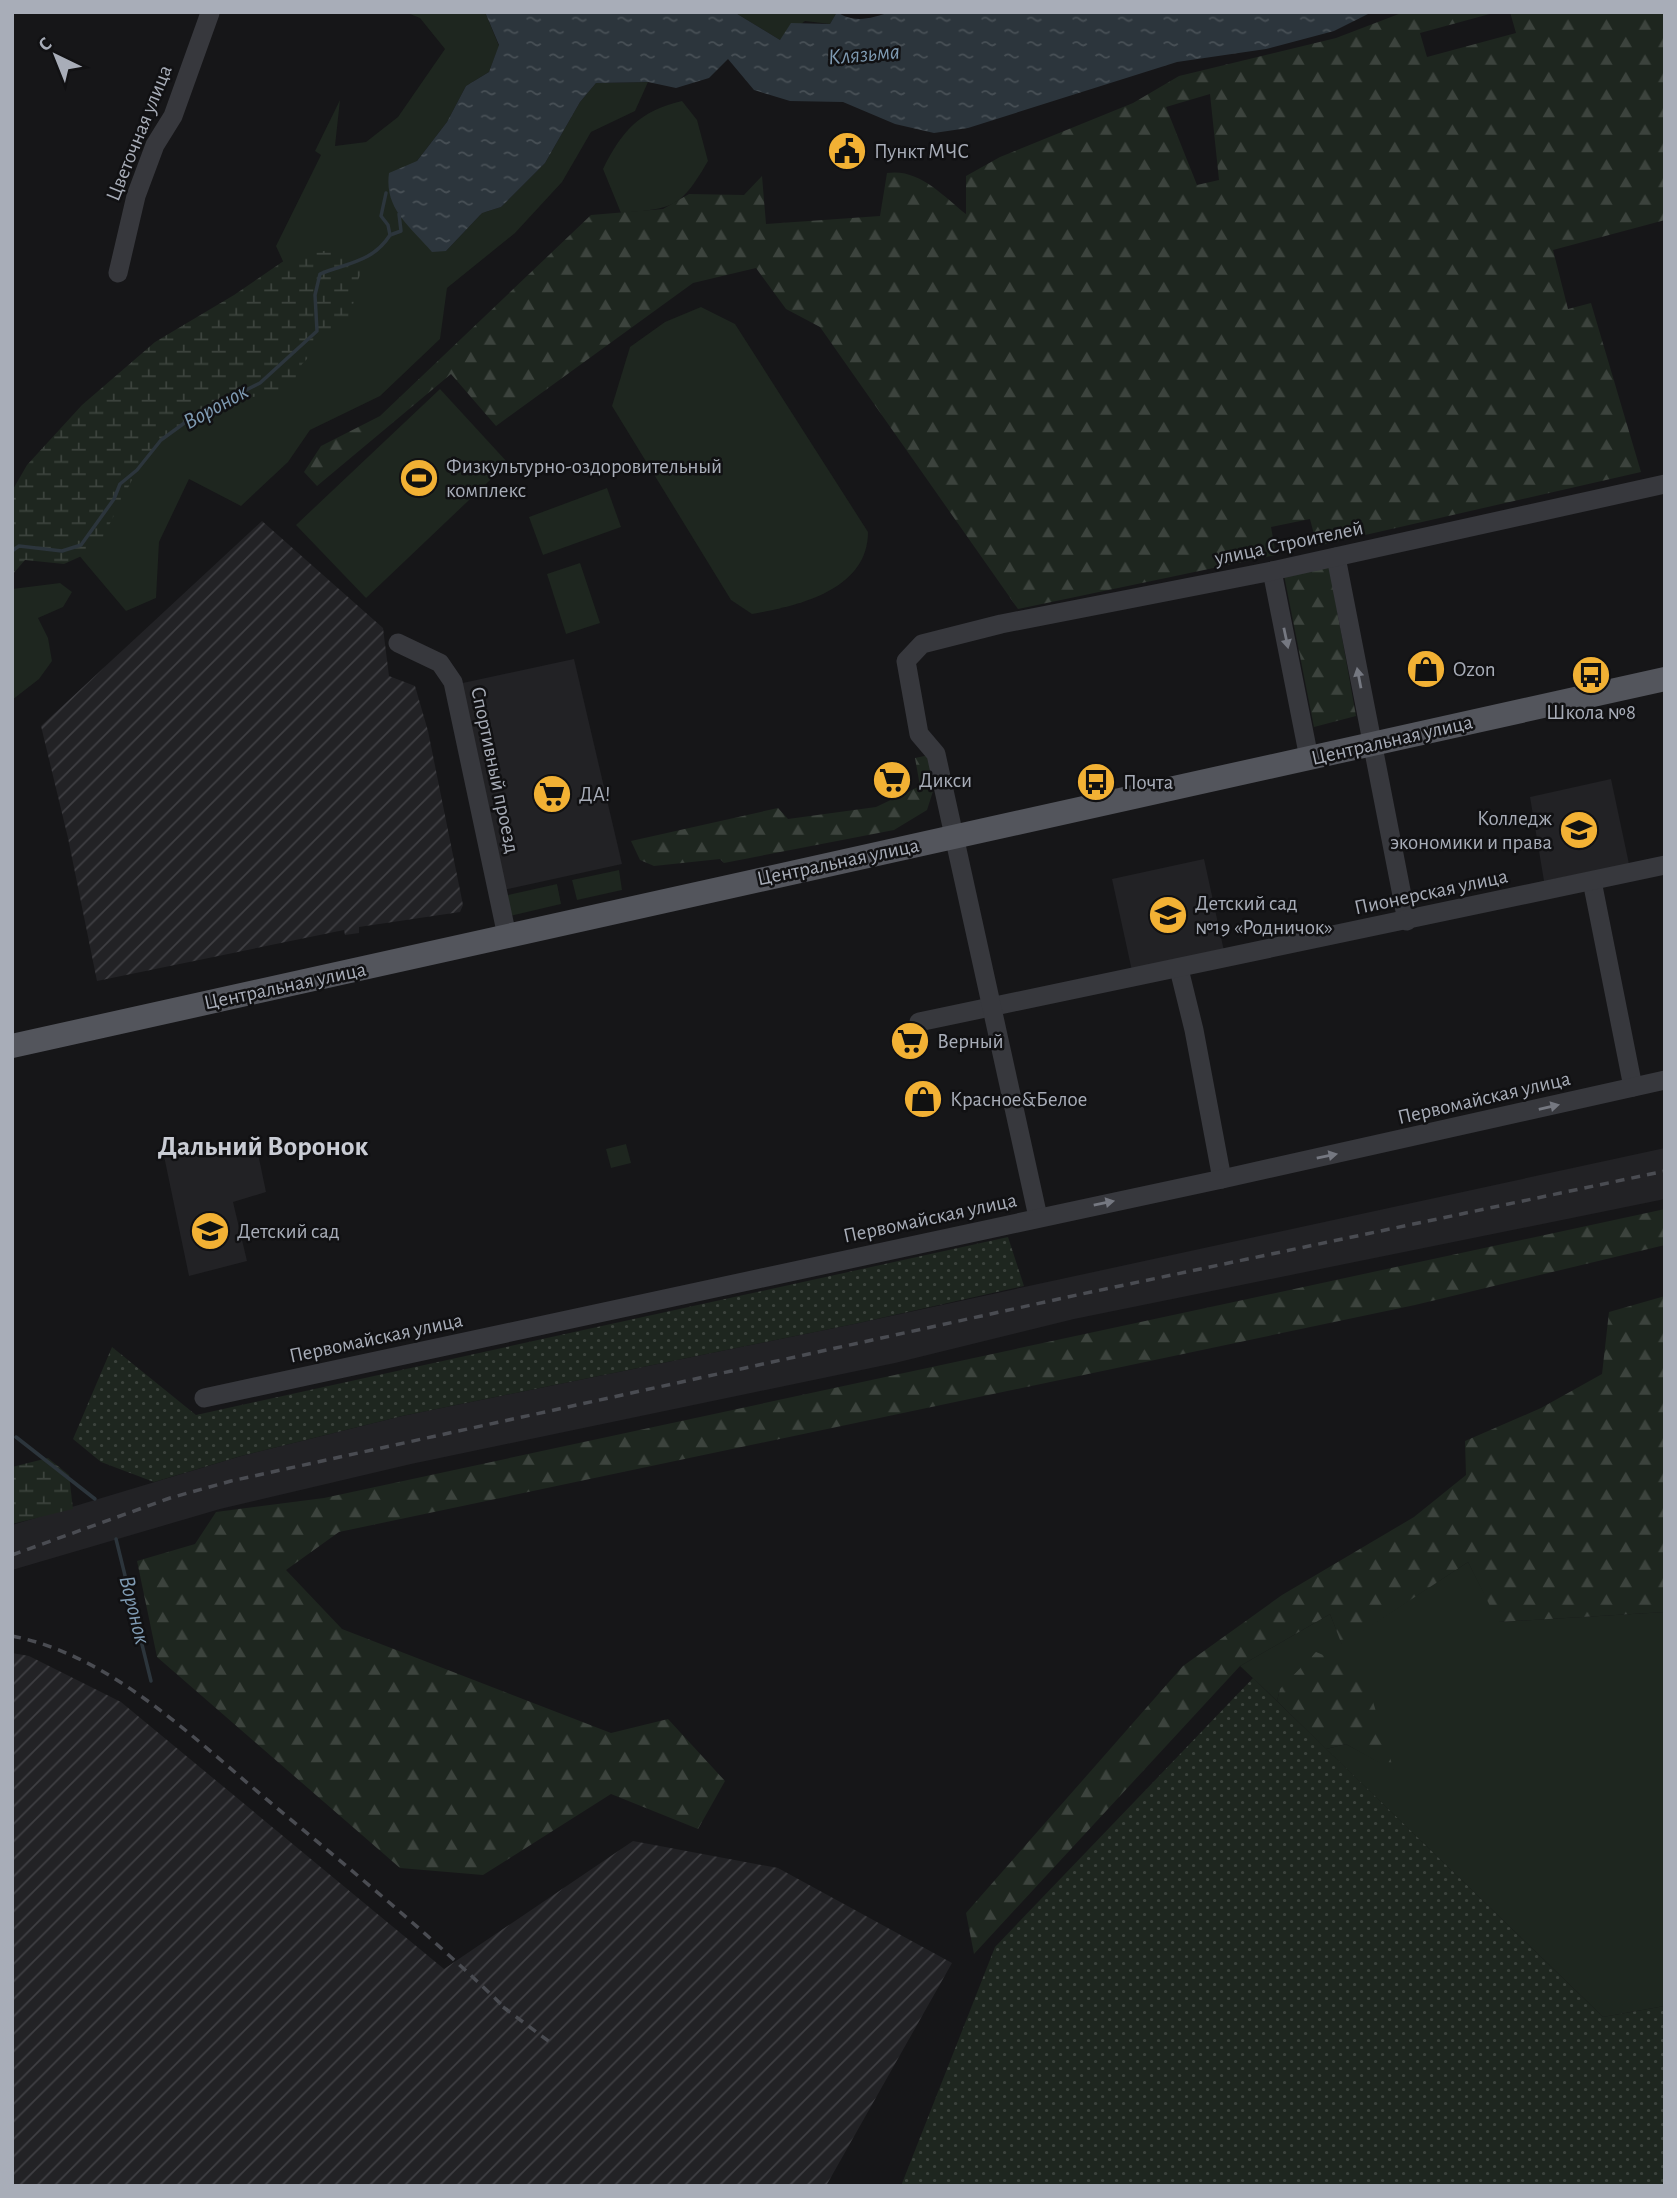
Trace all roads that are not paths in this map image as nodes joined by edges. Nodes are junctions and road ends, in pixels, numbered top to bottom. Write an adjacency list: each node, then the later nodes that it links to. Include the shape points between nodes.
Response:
1 (209, 13): 2 (street, Цветочная улица, via 173,117 155,145 136,196)
2 (118, 273)
3 (1665, 484): 4 (street, улица Строителей)
4 (1336, 556): 5 (street, улица Строителей); 8 (street, one-way to 4)
5 (1272, 571): 9 (street, one-way to 9); 10 (street, улица Строителей, via 922,644 906,661 919,734 936,754)
6 (398, 643): 14 (street, Спортивный проезд, via 440,663 453,682)
7 (1665, 679): 8 (main road, Центральная улица)
8 (1372, 744): 9 (main road, Центральная улица); 13 (street)
9 (1309, 758): 10 (main road, Центральная улица)
10 (954, 836): 14 (main road, Центральная улица); 16 (street)
11 (1665, 864): 12 (street, Пионерская улица)
12 (1592, 881): 13 (street, Пионерская улица); 20 (street)
13 (1407, 921): 15 (street, Пионерская улица)
14 (507, 936): 18 (main road, Центральная улица)
15 (1179, 969): 16 (street, Пионерская улица); 21 (street)
16 (991, 1006): 17 (street, Пионерская улица); 22 (street)
17 (919, 1022)
18 (12, 1046)
19 (1665, 1080): 20 (street, Первомайская улица)
20 (1633, 1087): 21 (street, Первомайская улица, one-way to 20)
21 (1222, 1179): 22 (street, Первомайская улица, one-way to 21)
22 (1038, 1217): 23 (street, Первомайская улица)
23 (204, 1398)

